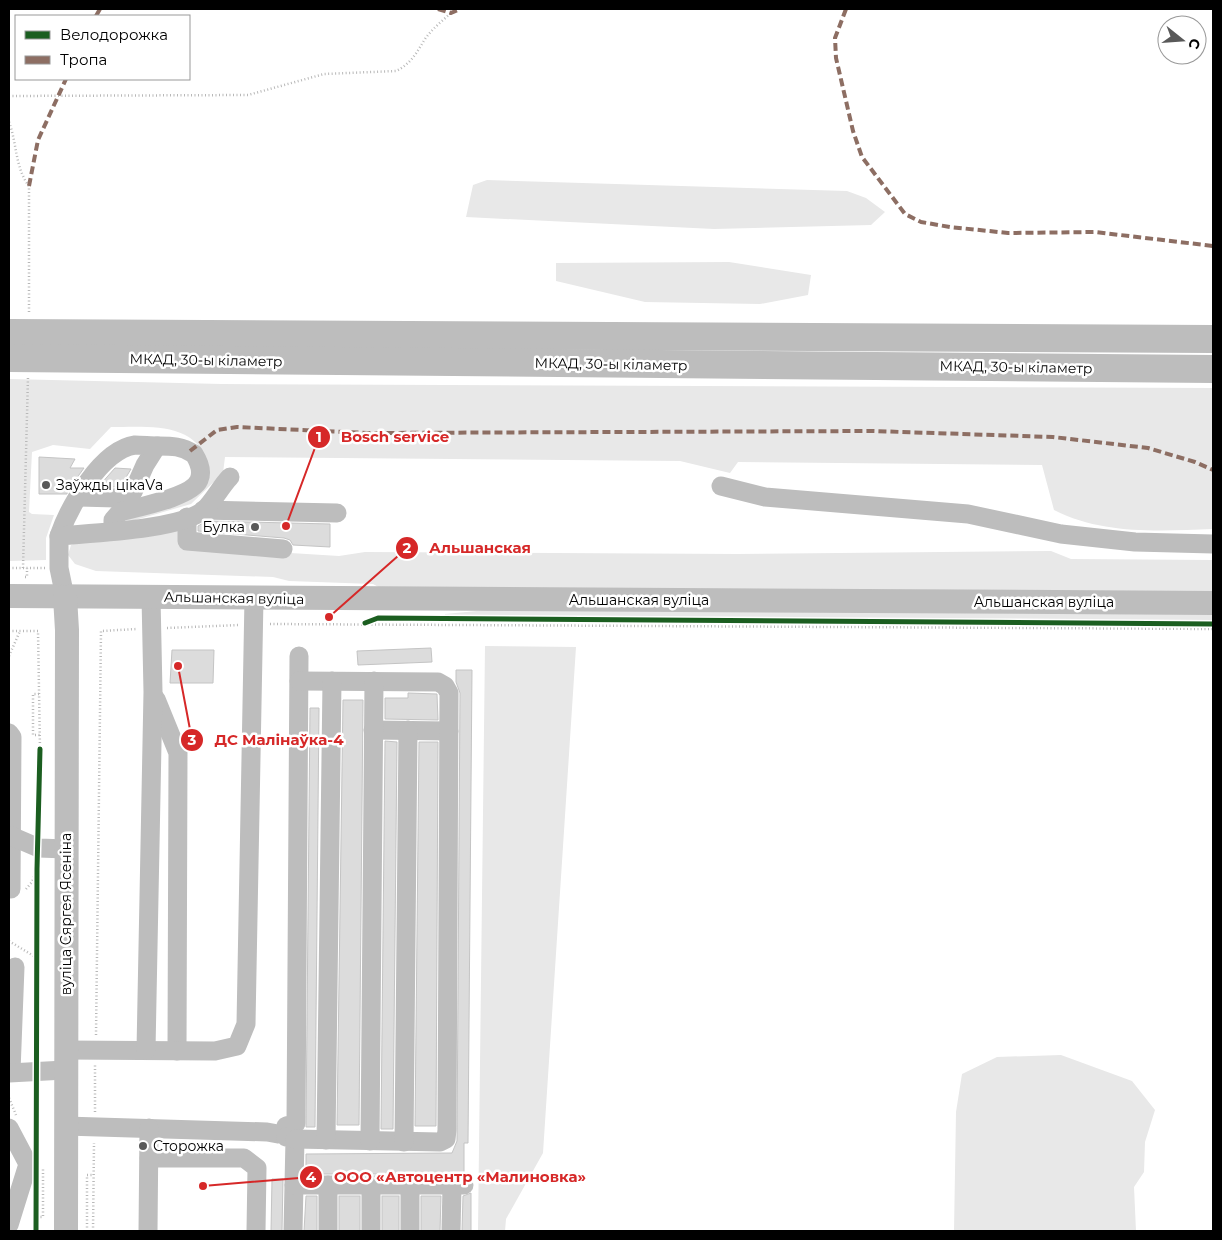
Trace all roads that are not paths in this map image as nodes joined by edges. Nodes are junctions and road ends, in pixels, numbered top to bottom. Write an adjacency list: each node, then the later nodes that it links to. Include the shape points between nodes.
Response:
1 (9, 333): 2 (highway, МКАД, 30-ы кіламетр)
2 (1213, 339)
3 (9, 358): 4 (highway, МКАД, 30-ы кіламетр)
4 (1213, 369)
5 (157, 446): 8 (lane, via 134,446 109,459 96,471); 8 (lane, via 132,492 116,498); 11 (lane, via 174,445 194,454 201,472 199,482 183,493 120,512 113,520)
6 (230, 477): 10 (lane)
7 (721, 486): 13 (lane, via 765,497 968,514 1061,534 1135,542)
8 (79, 498): 12 (lane, via 67,514)
9 (337, 513): 10 (lane)
10 (195, 514): 11 (lane, via 136,530); 14 (lane, via 187,541)
11 (113, 531): 12 (lane)
12 (59, 536): 16 (lane, via 59,568)
13 (1213, 544)
14 (282, 549)
15 (9, 596): 16 (main road, Альшанская вуліца)
16 (65, 597): 17 (main road, Альшанская вуліца); 30 (main road, вуліца Сяргея Ясеніна)
17 (151, 597): 18 (main road, Альшанская вуліца); 24 (lane)
18 (254, 598): 19 (main road, Альшанская вуліца); 34 (lane, via 246,1024 237,1046 215,1051)
19 (1213, 603)
20 (300, 656): 21 (lane)
21 (299, 680): 22 (lane); 40 (lane, via 296,1123)
22 (332, 681): 23 (lane); 41 (lane)
23 (374, 681): 25 (lane); 27 (lane, via 438,682 446,686 449,692)
24 (153, 692): 33 (lane); 34 (lane, via 178,753)
25 (373, 730): 26 (lane); 42 (lane)
26 (408, 730): 27 (lane); 43 (lane)
27 (449, 731): 43 (lane, via 447,1130 446,1139 440,1142)
28 (9, 733): 29 (lane, via 12,736)
29 (11, 836): 30 (lane, via 39,848); 31 (lane)
30 (66, 849): 35 (main road, вуліца Сяргея Ясеніна)
31 (10, 889)
32 (15, 968): 36 (lane)
33 (146, 1050): 34 (lane); 35 (lane, via 96,1050)
34 (177, 1051)
35 (65, 1060): 36 (lane); 37 (main road, вуліца Сяргея Ясеніна)
36 (10, 1072)
37 (65, 1126): 39 (lane); 50 (main road, вуліца Сяргея Ясеніна)
38 (9, 1128): 49 (lane, via 28,1164)
39 (149, 1128): 40 (lane); 44 (lane)
40 (282, 1133): 41 (lane); 45 (lane)
41 (326, 1140): 42 (lane)
42 (370, 1141): 43 (lane)
43 (404, 1142)
44 (149, 1158): 51 (lane); 52 (lane, via 244,1158 249,1161 257,1168)
45 (294, 1184): 46 (lane); 53 (lane)
46 (328, 1185): 47 (lane); 54 (lane)
47 (371, 1185): 48 (lane); 55 (lane)
48 (410, 1185): 56 (lane); 57 (lane, via 458,1186)
49 (9, 1225)
50 (66, 1231)
51 (148, 1231)
52 (256, 1231)
53 (294, 1231)
54 (328, 1231)
55 (371, 1231)
56 (410, 1231)
57 (451, 1231)

